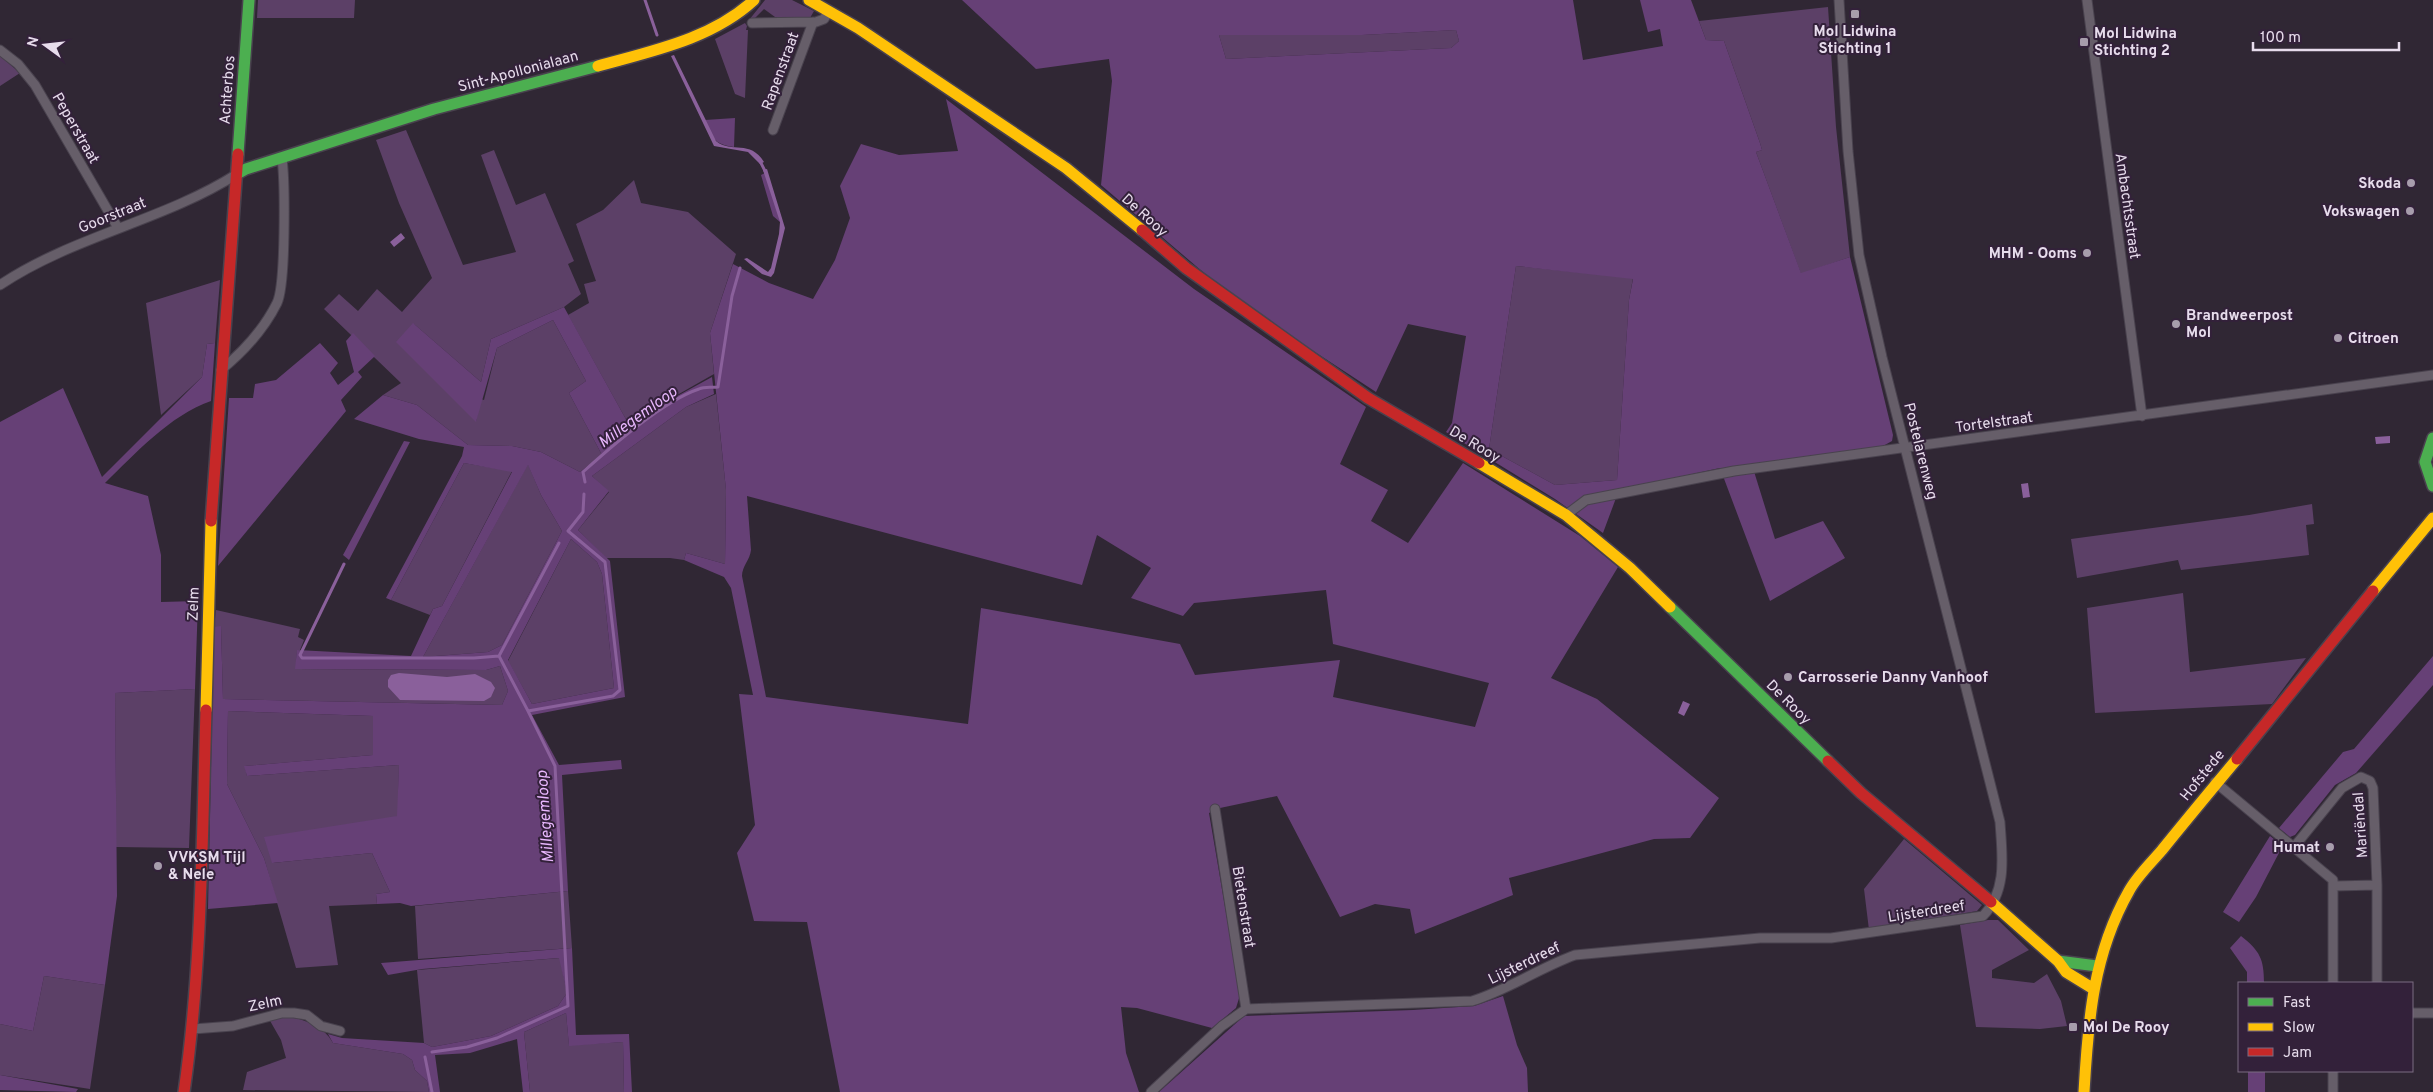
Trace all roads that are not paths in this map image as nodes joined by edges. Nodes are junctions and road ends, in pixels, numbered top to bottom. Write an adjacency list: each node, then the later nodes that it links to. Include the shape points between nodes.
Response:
1 (249, 0): 12 (street, Achterbos)
2 (754, 0): 11 (street, Sint-Apollonialaan, via 722,26 679,42 435,109)
3 (809, 0): 6 (street, De Rooy)
4 (1840, 0): 19 (street, Postelarenweg, via 1854,223 1865,284)
5 (2087, 0): 17 (street, Ambachtsstraat)
6 (830, 11): 7 (street, via 824,19); 21 (street, De Rooy, via 1066,168 1186,268 1316,363 1368,398)
7 (813, 22): 8 (street); 10 (street, Rapenstraat)
8 (752, 23)
9 (0, 50): 13 (street, Peperstraat, via 18,64 35,86)
10 (773, 130)
11 (282, 158): 12 (street, Sint-Apollonialaan, via 246,169); 15 (street, via 280,296 245,350)
12 (237, 178): 13 (street, Goorstraat); 15 (street, Zelm)
13 (118, 228): 14 (street, Goorstraat, via 69,247)
14 (0, 285)
15 (221, 370): 37 (street, Zelm, via 208,578 198,965)
16 (2433, 375): 17 (street, Tortelstraat)
17 (2142, 416): 19 (street, Tortelstraat)
18 (2433, 438): 20 (street, via 2425,462)
19 (1906, 448): 21 (street, Tortelstraat, via 1657,485 1586,500); 28 (street, Postelarenweg, via 2000,822 2001,882)
20 (2433, 486)
21 (1566, 515): 28 (street, De Rooy, via 1630,568 1861,793)
22 (2433, 518): 23 (street, Hofstede)
23 (2215, 782): 25 (street); 30 (street, Hofstede, via 2130,889 2106,938)
24 (1215, 809): 34 (street, Bietenstraat)
25 (2294, 847): 26 (street, Mariëndal, via 2342,788 2361,777 2370,781 2373,788); 27 (street, via 2333,880)
26 (2377, 885): 27 (street); 32 (street, Mariëndal)
27 (2334, 886): 31 (street)
28 (1992, 903): 29 (street, De Rooy); 34 (street, Lijsterdreef, via 1983,916 1860,935 1815,939 1760,938 1574,955 1554,962 1505,989 1472,1001)
29 (2058, 961): 30 (street); 33 (street, De Rooy, via 2066,972)
30 (2097, 966): 33 (street, Hofstede)
31 (2333, 982)
32 (2377, 982)
33 (2092, 988): 42 (street, Hofstede)
34 (1246, 1009): 41 (street, via 1222,1026)
35 (2413, 1013): 36 (street)
36 (2433, 1013)
37 (193, 1028): 38 (street, Zelm, via 233,1026 282,1013 294,1013 307,1015 321,1026); 40 (street, Zelm)
38 (340, 1031)
39 (2333, 1072): 43 (street)
40 (184, 1092)
41 (1150, 1092)
42 (2084, 1092)
43 (2333, 1092)

